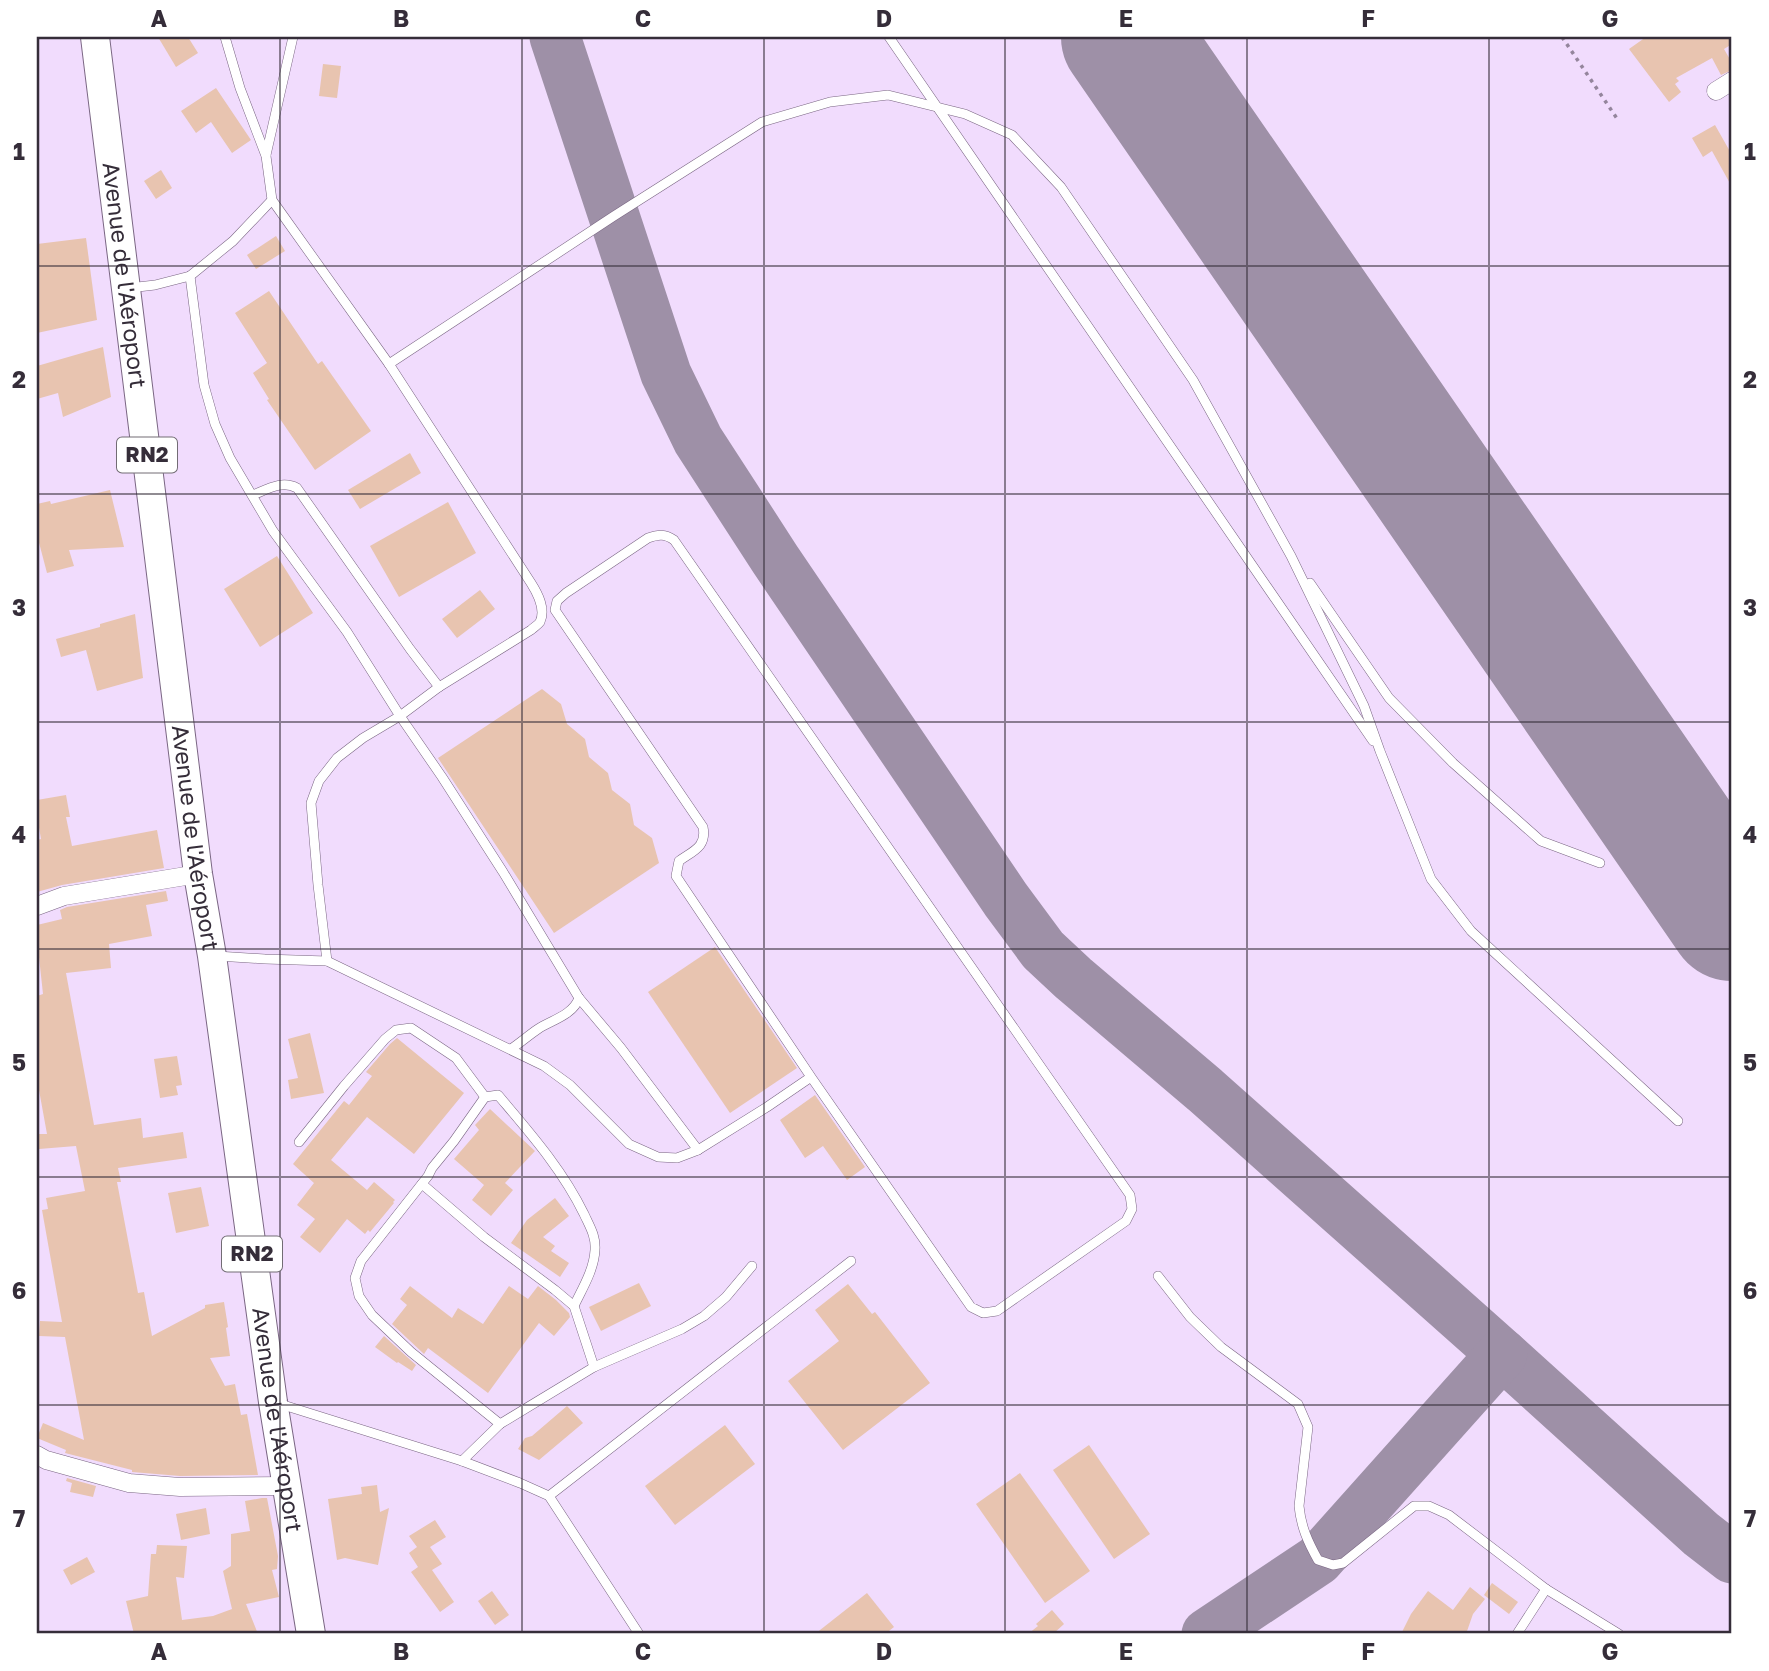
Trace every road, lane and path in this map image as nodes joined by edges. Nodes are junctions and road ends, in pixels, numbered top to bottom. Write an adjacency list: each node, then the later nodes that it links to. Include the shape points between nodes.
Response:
1 (95, 37): 13 (highway, Avenue de l'Aéroport / RN2)
2 (225, 37): 10 (lane)
3 (293, 37): 10 (lane)
4 (889, 37): 8 (lane)
5 (1562, 37): 9 (path)
6 (1732, 81): 7 (street)
7 (1716, 92)
8 (938, 107): 14 (lane, via 888,95 830,102 762,122); 16 (lane, via 1012,135 1061,187 1192,380); 19 (lane)
9 (1618, 120)
10 (266, 156): 11 (lane)
11 (272, 200): 12 (lane, via 233,241); 14 (lane)
12 (190, 276): 13 (lane); 15 (lane, via 211,411 230,458)
13 (127, 288): 21 (highway, Avenue de l'Aéroport / RN2)
14 (389, 364): 17 (lane, via 540,598 542,610 540,622 531,630)
15 (253, 495): 17 (lane, via 280,484 297,488); 18 (lane)
16 (1291, 556): 19 (lane, via 1364,706); 20 (lane, via 1389,698 1453,763 1541,841)
17 (439, 687): 18 (lane)
18 (400, 716): 24 (lane, via 337,758 318,781 311,803); 25 (lane)
19 (1380, 751): 29 (lane, via 1431,879 1471,931)
20 (1600, 863)
21 (198, 874): 22 (street, via 64,896); 23 (highway, Avenue de l'Aéroport / RN2)
22 (37, 906)
23 (212, 956): 24 (lane); 38 (highway, Avenue de l'Aéroport / RN2)
24 (327, 961): 26 (lane)
25 (579, 998): 26 (lane, via 560,1017); 31 (lane)
26 (511, 1049): 31 (lane, via 570,1085 637,1149 677,1158)
27 (811, 1077): 27 (lane, via 676,876 679,861 701,845 703,827 555,610 566,593 656,535 674,540 1130,1195 1132,1209 1126,1221 997,1311 984,1313 971,1307); 31 (lane)
28 (485, 1097): 30 (lane, via 456,1058 411,1028 396,1031); 32 (lane); 36 (lane, via 498,1095 538,1141 571,1188 595,1236 592,1267)
29 (1678, 1121)
30 (299, 1142)
31 (698, 1150)
32 (422, 1184): 36 (lane); 39 (lane, via 360,1261 355,1278 359,1296 411,1352)
33 (851, 1261): 43 (lane)
34 (752, 1266): 37 (lane, via 705,1316)
35 (1158, 1276): 44 (lane, via 1190,1317 1221,1346 1298,1404 1308,1427 1300,1518 1318,1560 1343,1563 1413,1506 1429,1506 1449,1515)
36 (574, 1306): 37 (lane)
37 (594, 1367): 39 (lane)
38 (273, 1402): 41 (lane); 42 (highway, Avenue de l'Aéroport / RN2)
39 (500, 1424): 41 (lane)
40 (37, 1455): 42 (street, via 129,1483)
41 (462, 1461): 43 (lane)
42 (286, 1486): 45 (highway, Avenue de l'Aéroport / RN2)
43 (549, 1496): 46 (lane)
44 (1546, 1589): 47 (lane); 48 (lane)
45 (312, 1634)
46 (639, 1634)
47 (1517, 1634)
48 (1619, 1634)

